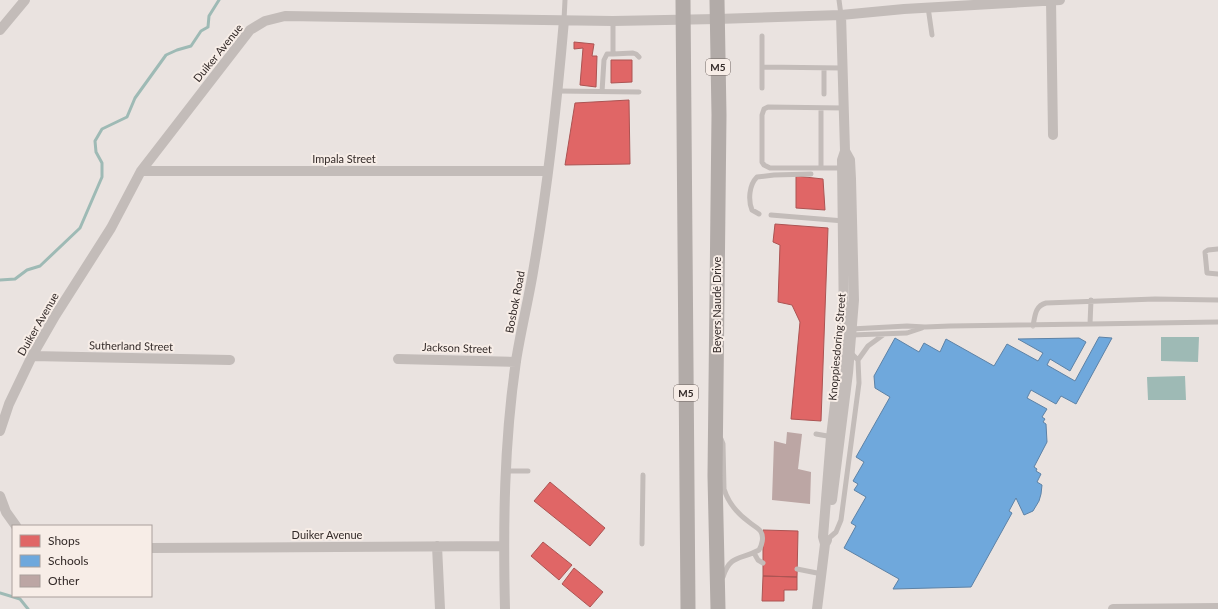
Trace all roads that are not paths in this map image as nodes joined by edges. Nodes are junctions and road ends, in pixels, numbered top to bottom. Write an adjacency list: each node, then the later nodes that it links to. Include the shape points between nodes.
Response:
1 (25, 0): 15 (street)
2 (565, 0): 13 (lane, Bosbok Road)
3 (683, 0): 11 (main road, M5)
4 (717, 0): 12 (main road, Beyers Naudé Drive / M5)
5 (840, 0): 10 (lane, Knoppiesdoring Street)
6 (1051, 0): 7 (street, Duiker Avenue); 8 (street, Duiker Avenue); 30 (street)
7 (1060, 0)
8 (981, 2): 9 (street, Duiker Avenue)
9 (928, 8): 10 (street, Duiker Avenue); 16 (lane)
10 (840, 15): 12 (street, Duiker Avenue); 22 (street, Knoppiesdoring Street)
11 (683, 19): 12 (street, Duiker Avenue); 14 (street, Duiker Avenue); 78 (main road, M5)
12 (717, 19): 56 (main road, Beyers Naudé Drive / M5, via 719,116)
13 (564, 20): 14 (street, Duiker Avenue); 24 (street, Bosbok Road); 34 (street, Duiker Avenue, via 285,16 265,21 250,30)
14 (613, 21): 18 (lane)
15 (0, 30)
16 (932, 35)
17 (762, 36): 20 (lane)
18 (613, 54): 19 (lane, via 633,53); 25 (lane, via 607,54 604,60)
19 (639, 58)
20 (762, 67): 21 (lane); 23 (lane)
21 (824, 68): 22 (lane); 27 (lane)
22 (842, 68): 29 (street, Knoppiesdoring Street)
23 (762, 88)
24 (558, 91): 25 (lane); 35 (street, Bosbok Road)
25 (602, 92): 26 (lane)
26 (639, 92)
27 (824, 94)
28 (821, 108): 29 (lane); 32 (lane); 32 (lane, via 768,107 762,115 764,165 770,168)
29 (844, 108): 31 (street, Knoppiesdoring Street)
30 (1053, 135)
31 (845, 151): 33 (street, Knoppiesdoring Street); 39 (street, Knoppiesdoring Street, via 850,160)
32 (821, 168): 33 (lane)
33 (842, 168): 39 (street, Knoppiesdoring Street)
34 (141, 171): 35 (street, Impala Street); 51 (street, Duiker Avenue, via 111,228)
35 (548, 171): 55 (street, Bosbok Road)
36 (811, 174): 37 (lane, via 757,177 752,185 751,203 752,210)
37 (759, 214)
38 (771, 215): 39 (lane)
39 (848, 221): 48 (street, Knoppiesdoring Street, via 854,300)
40 (1218, 249): 41 (lane, via 1205,252 1207,273)
41 (1218, 274)
42 (1091, 300): 43 (lane); 45 (lane); 46 (lane, via 1042,304 1036,310)
43 (1218, 300)
44 (1218, 322): 45 (lane)
45 (1090, 324): 46 (lane)
46 (1032, 326): 47 (lane)
47 (925, 327): 48 (lane, via 906,326); 49 (lane, via 907,333)
48 (848, 332): 49 (lane); 50 (street, Knoppiesdoring Street); 59 (street, Knoppiesdoring Street)
49 (886, 334): 54 (lane, via 875,339)
50 (850, 352): 54 (lane); 59 (street, Knoppiesdoring Street)
51 (32, 356): 53 (street, Sutherland Street); 57 (street, Duiker Avenue, via 8,404)
52 (398, 358): 55 (street, Jackson Street)
53 (230, 360)
54 (858, 360): 65 (lane, via 859,383 841,520 836,532)
55 (516, 362): 61 (street, Bosbok Road)
56 (716, 427): 70 (lane, via 723,444 726,495 738,513 762,534 761,548); 74 (main road, Beyers Naudé Drive / M5)
57 (0, 431)
58 (816, 434): 59 (lane)
59 (836, 437): 65 (street, Knoppiesdoring Street, via 823,537)
60 (528, 470): 61 (lane)
61 (505, 471): 68 (street, Bosbok Road)
62 (643, 475): 66 (lane)
63 (0, 496): 64 (street, via 6,512)
64 (15, 525)
65 (826, 542): 73 (street, Knoppiesdoring Street)
66 (642, 544)
67 (437, 546): 68 (street, Duiker Avenue); 69 (street, Duiker Avenue); 76 (street)
68 (504, 546): 77 (street, Bosbok Road)
69 (152, 548)
70 (754, 553): 71 (lane); 74 (lane, via 737,558 728,564 723,576)
71 (763, 563)
72 (797, 569): 73 (lane)
73 (822, 574): 79 (street, Knoppiesdoring Street)
74 (718, 606)
75 (1218, 608): 80 (street)
76 (440, 609)
77 (505, 609)
78 (688, 609)
79 (817, 609)
80 (1113, 609)

